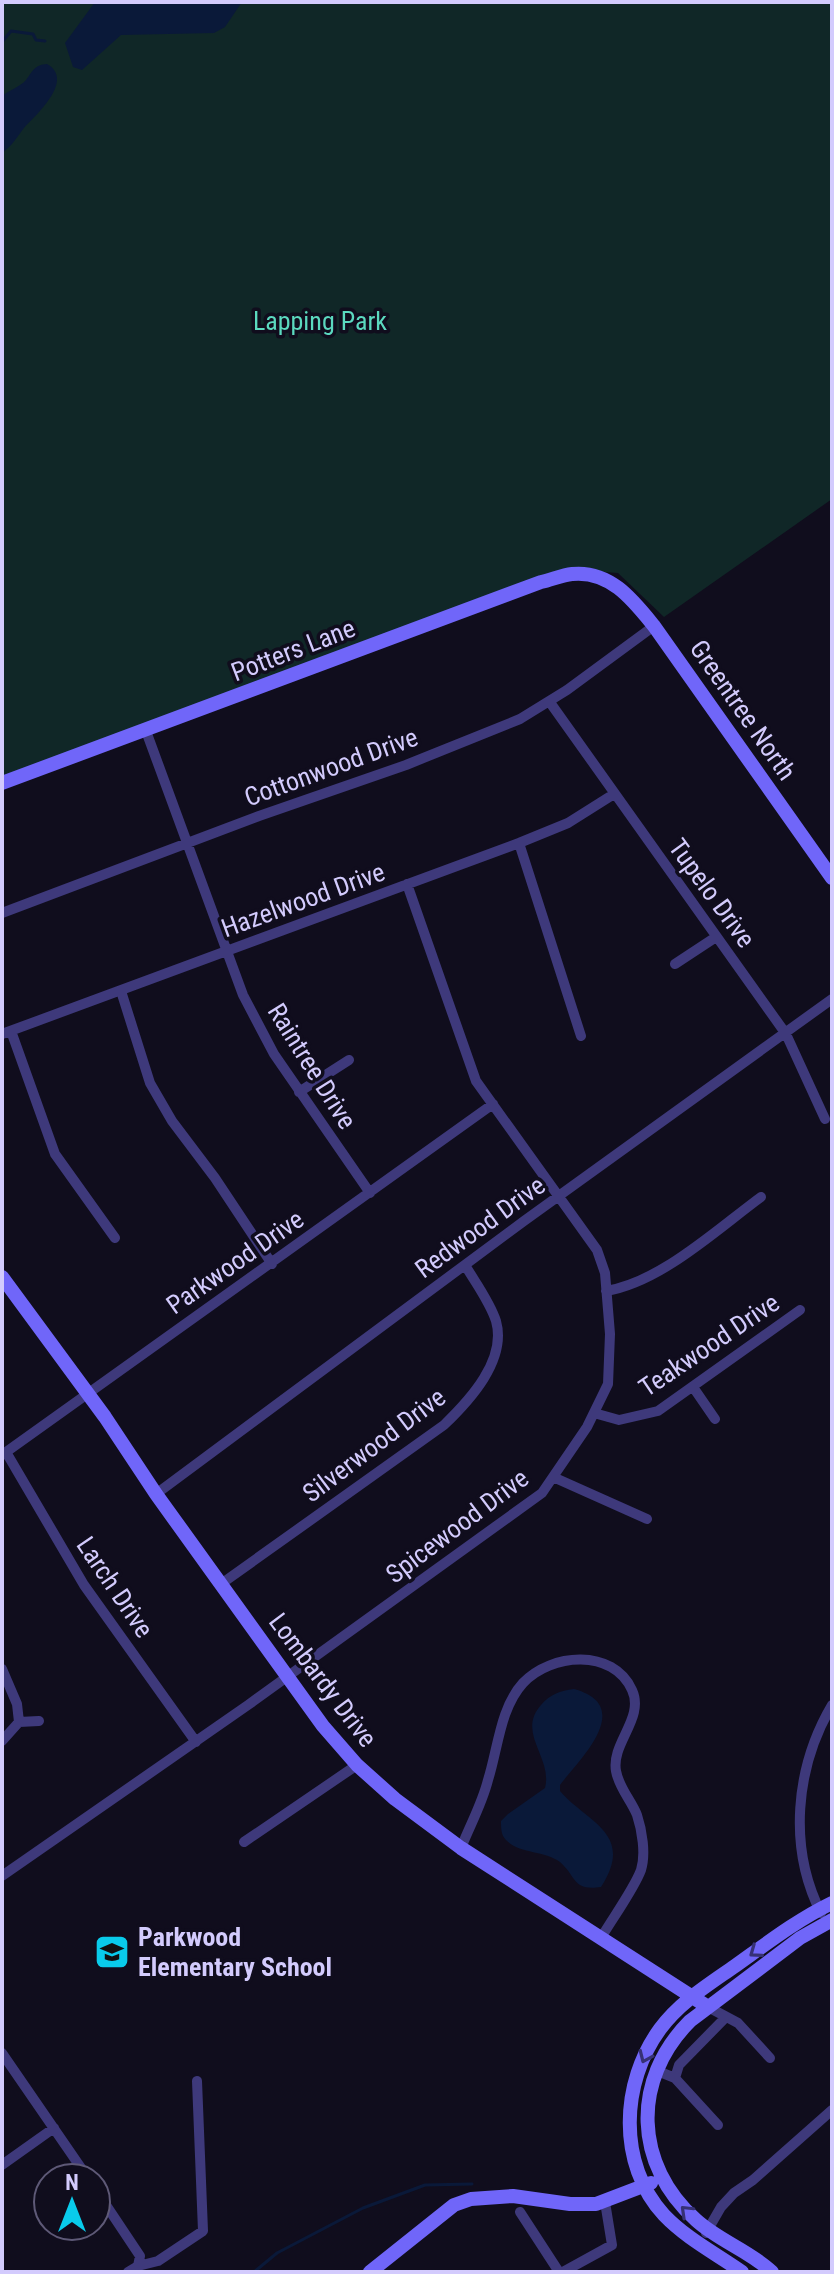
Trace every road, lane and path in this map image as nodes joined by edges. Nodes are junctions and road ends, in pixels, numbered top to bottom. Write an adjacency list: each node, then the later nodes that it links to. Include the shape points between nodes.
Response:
1 (604, 579): 2 (main road, Greentree North, via 625,591); 4 (main road, Potters Lane, via 572,574 541,582)
2 (654, 626): 3 (street, Cottonwood Drive); 9 (main road, Greentree North)
3 (549, 701): 6 (street, Tupelo Drive); 7 (street, Cottonwood Drive, via 520,719 406,765)
4 (146, 731): 5 (main road, Potters Lane); 7 (street, Raintree Drive)
5 (2, 783)
6 (614, 794): 8 (street, Hazelwood Drive, via 568,823); 12 (street, Tupelo Drive)
7 (187, 842): 11 (street, Cottonwood Drive); 13 (street, Raintree Drive)
8 (519, 843): 10 (street, Hazelwood Drive); 19 (street)
9 (832, 878)
10 (407, 884): 13 (street, Hazelwood Drive); 22 (street, Spicewood Drive, via 476,1081)
11 (2, 913)
12 (716, 937): 14 (street); 18 (street, Tupelo Drive)
13 (227, 951): 15 (street, Hazelwood Drive); 21 (street, Raintree Drive, via 243,995)
14 (675, 964)
15 (121, 991): 17 (street, Hazelwood Drive); 28 (street, via 150,1083)
16 (832, 999): 18 (street, Redwood Drive)
17 (6, 1033): 27 (street, via 55,1154)
18 (786, 1034): 23 (street, Tupelo Drive); 25 (street, Redwood Drive)
19 (581, 1036)
20 (349, 1060): 21 (street)
21 (299, 1092): 24 (street, Raintree Drive)
22 (493, 1104): 24 (street, Parkwood Drive); 25 (street, Spicewood Drive)
23 (825, 1119)
24 (370, 1193): 28 (street, Parkwood Drive)
25 (558, 1197): 29 (street, Redwood Drive); 31 (street, Spicewood Drive, via 597,1250)
26 (761, 1197): 31 (street, via 652,1277)
27 (115, 1238)
28 (272, 1264): 34 (street, Parkwood Drive)
29 (465, 1265): 39 (street, Redwood Drive); 41 (street, Silverwood Drive, via 496,1321 498,1341 469,1401 444,1425)
30 (2, 1277): 34 (main road, Lombardy Drive)
31 (606, 1291): 35 (street, Spicewood Drive, via 608,1384)
32 (800, 1310): 33 (street, Teakwood Drive)
33 (693, 1387): 35 (street, Teakwood Drive, via 641,1416 619,1420); 36 (street)
34 (88, 1394): 37 (street, Parkwood Drive); 39 (main road, Lombardy Drive)
35 (594, 1413): 38 (street, Spicewood Drive)
36 (715, 1419)
37 (4, 1453): 48 (street, Larch Drive, via 84,1585)
38 (553, 1477): 40 (street); 43 (street, Spicewood Drive, via 542,1493)
39 (156, 1494): 41 (main road, Lombardy Drive)
40 (647, 1519)
41 (221, 1584): 43 (main road, Lombardy Drive)
42 (2, 1669): 46 (street)
43 (288, 1677): 48 (street, Spicewood Drive); 49 (main road, Lombardy Drive)
44 (832, 1705): 53 (street, via 807,1762 800,1809 800,1854)
45 (39, 1721): 46 (street)
46 (19, 1722): 47 (street)
47 (2, 1741)
48 (196, 1742): 52 (street, Spicewood Drive)
49 (357, 1765): 50 (street); 51 (main road, Lombardy Drive)
50 (244, 1842)
51 (461, 1848): 54 (main road, Lombardy Drive); 54 (street, via 509,1707 523,1683 552,1664 576,1658 602,1662 619,1672 634,1692 634,1715 615,1768 637,1816 643,1851 641,1870)
52 (2, 1876)
53 (827, 1914): 55 (main road, one-way to 55); 56 (main road)
54 (601, 1938): 55 (main road, Lombardy Drive)
55 (692, 1996): 56 (main road, Lombardy Drive); 69 (main road, one-way to 69, via 662,2026 636,2078 629,2125)
56 (708, 2007): 57 (street); 60 (main road, via 674,2037)
57 (726, 2017): 59 (street); 61 (street, via 679,2065)
58 (2, 2053): 65 (street)
59 (770, 2058)
60 (655, 2070): 61 (street); 68 (main road, via 648,2095 649,2129)
61 (675, 2078): 64 (street)
62 (197, 2081): 75 (street, via 203,2231 158,2261)
63 (832, 2110): 73 (street, via 734,2193)
64 (718, 2125)
65 (54, 2128): 66 (street); 67 (street)
66 (77, 2162)
67 (2, 2165)
68 (662, 2179): 69 (main road); 73 (main road, one-way to 68)
69 (645, 2186): 70 (main road); 74 (main road, via 663,2214)
70 (605, 2202): 76 (main road, via 471,2199 454,2205); 77 (street, via 612,2245)
71 (520, 2212): 77 (street)
72 (112, 2214): 75 (street, via 140,2256)
73 (708, 2230): 74 (street); 79 (main road)
74 (698, 2245): 78 (main road)
75 (133, 2269)
76 (370, 2272)
77 (561, 2272)
78 (742, 2272)
79 (772, 2272)

